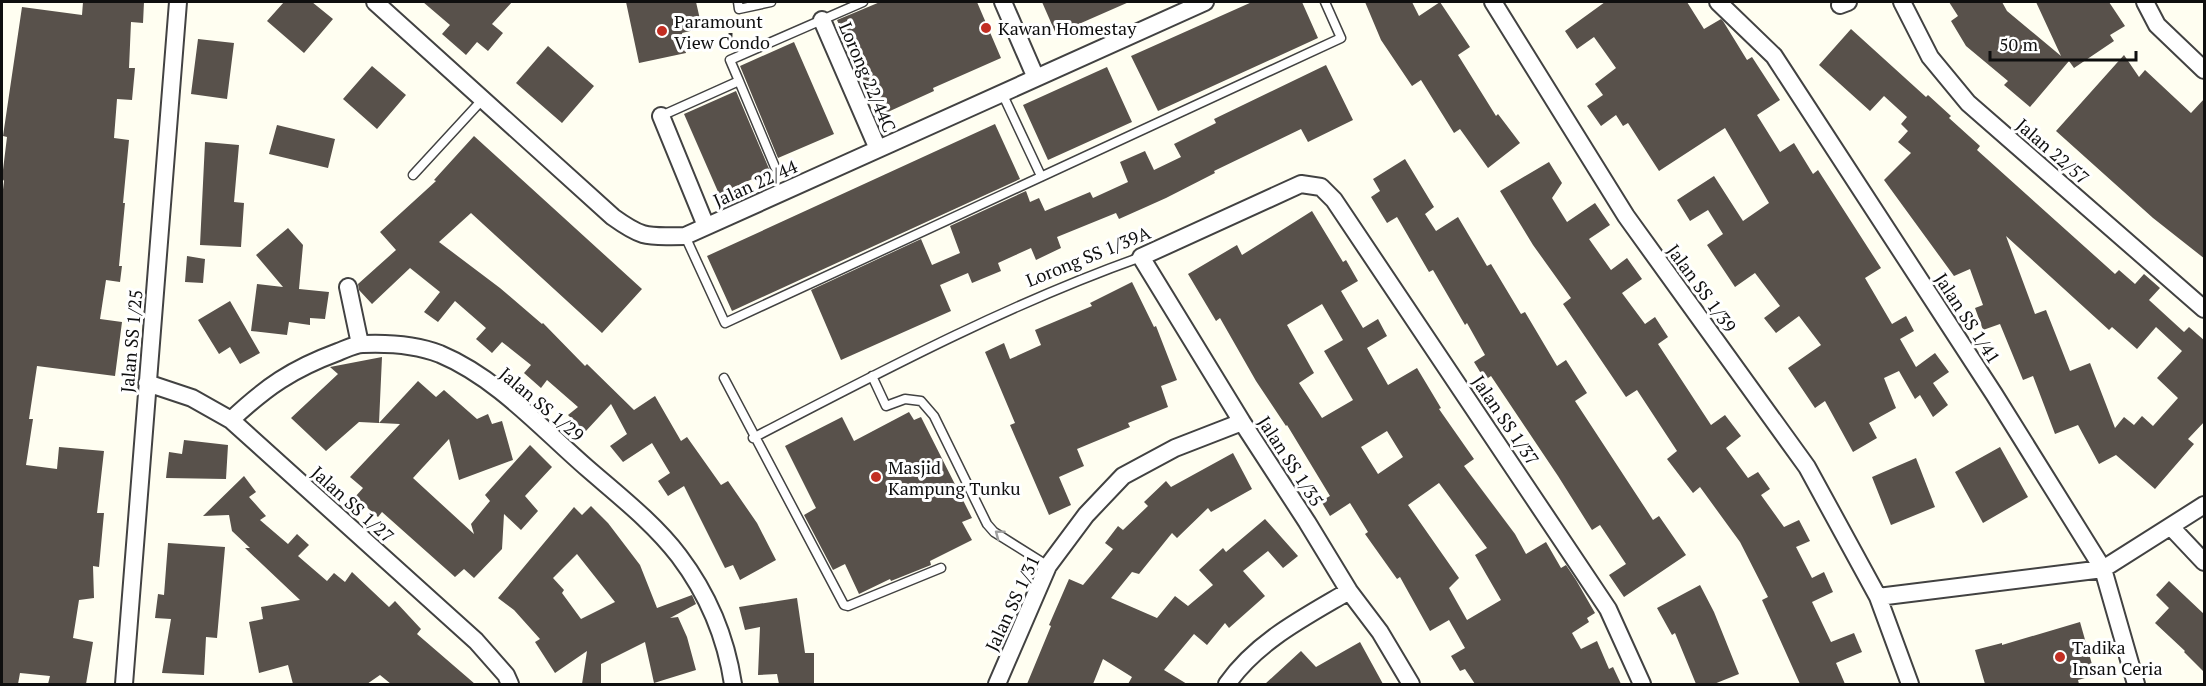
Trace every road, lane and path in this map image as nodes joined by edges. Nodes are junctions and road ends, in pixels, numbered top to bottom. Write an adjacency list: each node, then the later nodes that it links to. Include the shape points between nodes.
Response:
1 (178, 2): 35 (street, Jalan SS 1/25)
2 (375, 2): 20 (street, Jalan 22/44)
3 (738, 2): 4 (lane, via 739,9)
4 (771, 2)
5 (863, 2): 13 (lane)
6 (1003, 2): 17 (street)
7 (1205, 2): 17 (street, Jalan 22/44)
8 (1325, 2): 25 (lane, via 1341,38)
9 (1493, 2): 46 (street, Jalan SS 1/39, via 1626,216 1807,467)
10 (1718, 2): 44 (street, Jalan SS 1/41, via 1774,56 1994,393)
11 (1902, 2): 31 (street, Jalan 22/57, via 1930,57 1968,103)
12 (2145, 2): 16 (street, via 2157,25)
13 (822, 20): 15 (lane); 22 (street, Lorong 22/44C)
14 (730, 22): 15 (path)
15 (730, 60): 18 (lane)
16 (2205, 70)
17 (1036, 78): 19 (street, Jalan 22/44)
18 (739, 81): 21 (lane); 23 (lane)
19 (1002, 93): 22 (street, Jalan 22/44); 25 (lane)
20 (483, 99): 24 (lane); 28 (street, Jalan 22/44, via 633,232 650,237)
21 (661, 116): 27 (street)
22 (878, 149): 27 (street, Jalan 22/44)
23 (775, 167)
24 (413, 175)
25 (1041, 176): 28 (lane, via 725,323)
26 (1321, 187): 29 (street, Lorong SS 1/39A, via 1301,184); 53 (street, Jalan SS 1/37, via 1334,200 1608,609)
27 (706, 226): 28 (street, Jalan 22/44)
28 (685, 236)
29 (1141, 257): 33 (lane, Lorong SS 1/39A, via 1039,297); 37 (street, Jalan SS 1/35)
30 (348, 287): 32 (street)
31 (2205, 309)
32 (360, 344): 36 (street, Jalan SS 1/29, via 309,362 284,376); 49 (street, Jalan SS 1/29, via 410,347 466,367 502,392 633,507 678,555 700,589 719,627)
33 (872, 376): 38 (lane, Lorong SS 1/39A); 42 (lane, one-way to 33, via 987,524 934,416 921,401 905,399 886,406)
34 (724, 378): 38 (lane)
35 (147, 383): 36 (street, Jalan SS 1/27, via 192,398); 47 (street, Jalan SS 1/25)
36 (231, 420): 48 (street, Jalan SS 1/27, via 476,641)
37 (1242, 422): 42 (street, Jalan SS 1/31, via 1175,448 1123,476 1086,515); 45 (street, Jalan SS 1/35)
38 (753, 438): 43 (lane, via 844,605)
39 (2205, 505): 40 (street)
40 (2171, 527): 41 (street); 44 (street)
41 (2205, 562)
42 (1048, 566): 50 (street, Jalan SS 1/31)
43 (941, 568)
44 (2103, 569): 46 (street); 55 (street, Jalan SS 1/41)
45 (1349, 591): 51 (street, via 1279,632); 52 (street, Jalan SS 1/35, via 1380,632)
46 (1878, 597): 54 (street, Jalan SS 1/39)
47 (124, 684)
48 (510, 684)
49 (732, 684)
50 (997, 684)
51 (1227, 684)
52 (1411, 684)
53 (1642, 684)
54 (1910, 684)
55 (2136, 684)

